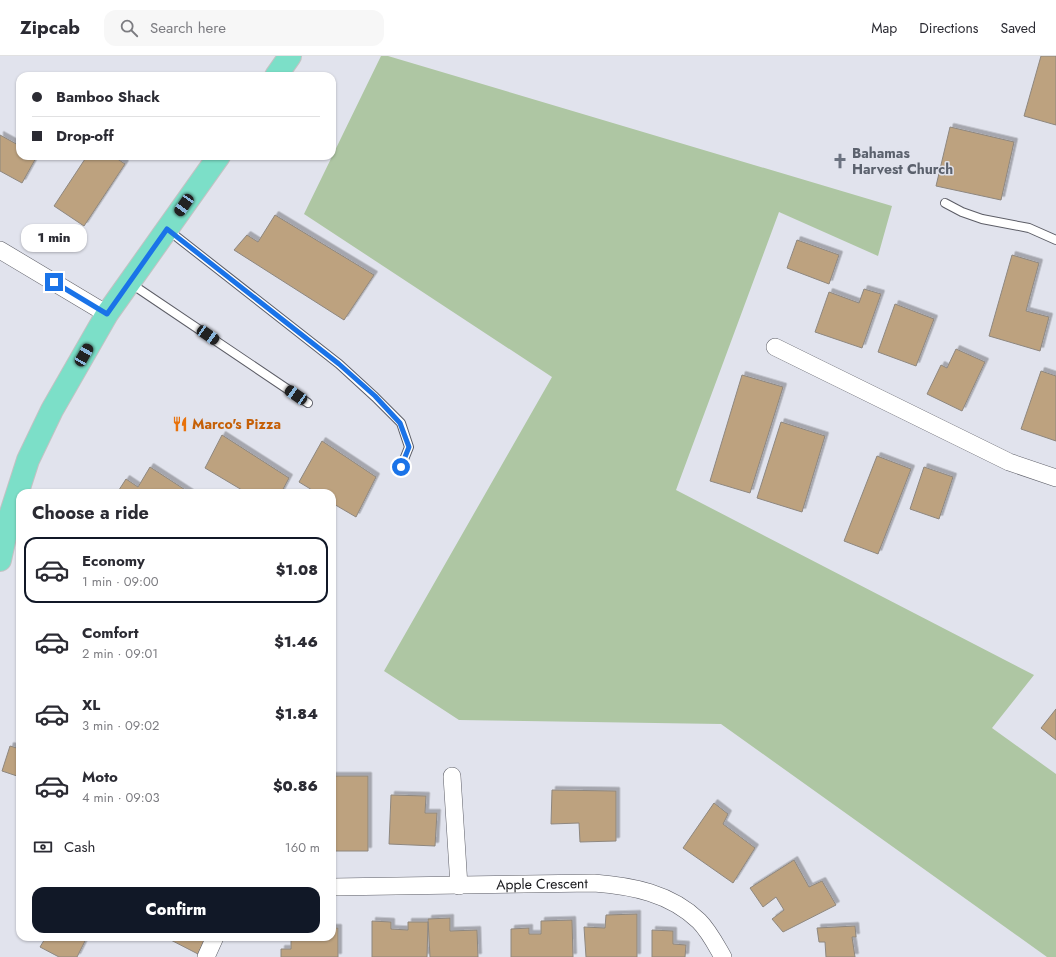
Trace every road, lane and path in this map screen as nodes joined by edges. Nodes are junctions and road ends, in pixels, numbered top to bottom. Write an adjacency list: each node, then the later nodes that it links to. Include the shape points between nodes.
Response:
1 (290, 56): 2 (highway)
2 (279, 72)
3 (216, 160): 5 (highway)
4 (945, 203): 6 (lane, via 982,219 1029,228)
5 (167, 229): 8 (highway); 12 (lane, via 339,364 375,396 400,423 409,447)
6 (1056, 240)
7 (0, 250): 9 (street)
8 (130, 283): 9 (highway); 11 (lane)
9 (107, 314): 14 (highway, via 52,410 28,460)
10 (776, 347): 13 (street, via 1002,459)
11 (308, 403)
12 (401, 467)
13 (1056, 478)
14 (19, 489)
15 (16, 497): 16 (highway)
16 (0, 560)
17 (452, 776): 18 (street)
18 (459, 886): 19 (street, Apple Crescent); 22 (street, Apple Crescent, via 594,883 627,886 678,904 699,921)
19 (336, 887)
20 (213, 941): 21 (street)
21 (206, 957)
22 (723, 957)

